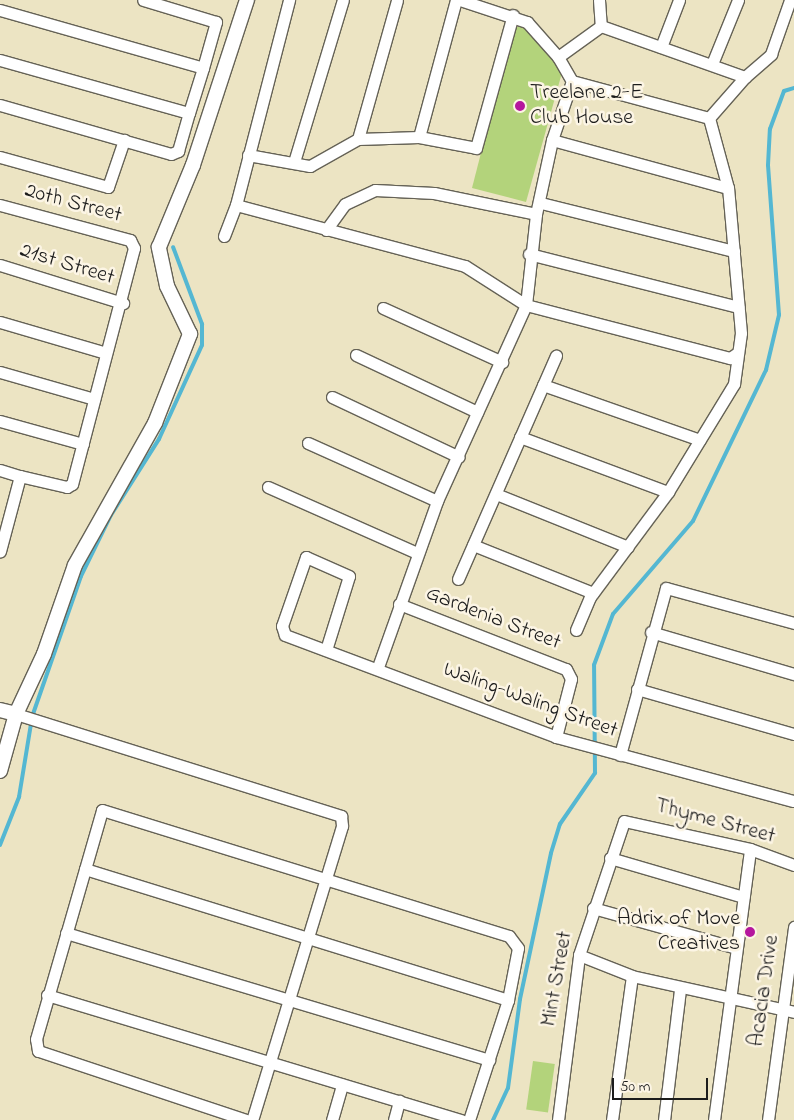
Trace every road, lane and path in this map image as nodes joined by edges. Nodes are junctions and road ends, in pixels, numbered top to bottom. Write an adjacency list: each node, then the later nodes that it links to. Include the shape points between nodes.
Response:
1 (143, 0): 18 (street, via 216,22)
2 (248, 0): 83 (street, via 193,165 159,247 167,286 190,334 154,423 75,565 44,654)
3 (289, 0): 28 (street)
4 (344, 0): 30 (street)
5 (397, 0): 25 (street)
6 (458, 0): 12 (street); 24 (street)
7 (599, 0): 13 (street)
8 (679, 0): 14 (street)
9 (738, 0): 17 (street)
10 (790, 0): 19 (street, via 771,54)
11 (0, 10): 18 (street)
12 (512, 15): 15 (street, via 527,22); 24 (street, via 479,144 470,147)
13 (601, 26): 14 (street); 15 (street)
14 (661, 48): 17 (street)
15 (558, 57): 20 (street)
16 (0, 60): 22 (street)
17 (712, 64): 19 (street)
18 (203, 68): 22 (street)
19 (745, 77): 23 (street)
20 (572, 81): 23 (street); 27 (street)
21 (0, 105): 26 (street)
22 (189, 113): 26 (street, via 175,153)
23 (709, 118): 31 (street)
24 (419, 137): 25 (street)
25 (358, 139): 30 (street, via 310,166)
26 (124, 140): 29 (street, via 108,187)
27 (552, 140): 31 (street); 34 (street)
28 (248, 155): 30 (street); 33 (street)
29 (0, 157)
30 (294, 162)
31 (728, 188): 37 (street)
32 (0, 205): 40 (street, 20th Street, via 134,243)
33 (236, 206): 35 (street); 36 (street)
34 (539, 208): 35 (street, via 434,193 375,190 345,204); 37 (street); 38 (street)
35 (326, 230): 41 (street, via 465,266)
36 (224, 236)
37 (734, 251): 42 (street)
38 (529, 254): 41 (street); 42 (street)
39 (0, 266): 40 (street, 21st Street)
40 (123, 303): 45 (street)
41 (526, 305): 46 (street, via 730,358); 49 (street)
42 (738, 307): 46 (street, via 740,333)
43 (383, 308): 49 (street)
44 (0, 322): 45 (street)
45 (106, 353): 53 (street)
46 (736, 354): 57 (street, via 734,384)
47 (356, 355): 54 (street)
48 (556, 356): 51 (street)
49 (502, 362): 54 (street)
50 (0, 372): 53 (street)
51 (543, 385): 56 (street); 57 (street)
52 (332, 397): 60 (street)
53 (94, 399): 58 (street)
54 (477, 412): 60 (street)
55 (0, 421): 58 (street)
56 (520, 437): 64 (street); 65 (street)
57 (700, 440): 64 (street)
58 (82, 444): 62 (street, via 70,487)
59 (308, 444): 66 (street)
60 (459, 457): 66 (street)
61 (0, 470): 62 (street)
62 (20, 476): 67 (street)
63 (268, 487): 71 (street)
64 (668, 492): 69 (street)
65 (496, 494): 68 (street); 69 (street)
66 (437, 501): 71 (street)
67 (4, 518): 70 (street)
68 (473, 545): 72 (street); 73 (street)
69 (628, 546): 73 (street)
70 (0, 551)
71 (417, 553): 74 (street)
72 (458, 579)
73 (593, 593): 76 (street)
74 (399, 604): 79 (street, Gardenia Street); 85 (street, Gardenia Street, via 566,669 571,679)
75 (794, 624): 77 (street, via 666,588)
76 (576, 630)
77 (651, 632): 80 (street); 81 (street)
78 (326, 650): 78 (street, Waling-Waling Street, via 349,576 310,557 303,560 283,633); 79 (street, Waling-Waling Street)
79 (378, 667): 85 (street, Waling-Waling Street)
80 (794, 674)
81 (637, 689): 84 (street); 86 (street)
82 (0, 710): 83 (street)
83 (16, 714): 87 (street); 94 (street, via 341,816 342,826)
84 (794, 734)
85 (556, 737): 86 (street, Waling-Waling Street)
86 (620, 754): 88 (street, Waling-Waling Street)
87 (0, 771)
88 (794, 801)
89 (624, 821): 90 (street, Thyme Street); 91 (street, Mint Street)
90 (750, 849): 92 (street, Thyme Street); 95 (street)
91 (610, 858): 95 (street); 96 (street, Mint Street)
92 (794, 865)
93 (85, 869): 94 (street, via 102,810); 98 (street); 99 (street)
94 (324, 879): 99 (street); 106 (street, via 509,936 518,948)
95 (743, 897): 100 (street)
96 (594, 908): 100 (street); 101 (street, Mint Street)
97 (794, 927): 108 (street, Acacia Drive)
98 (66, 933): 104 (street); 105 (street)
99 (307, 936): 105 (street); 106 (street)
100 (736, 948): 107 (street)
101 (578, 955): 102 (street); 120 (street, Mint Street)
102 (632, 976): 103 (street); 121 (street)
103 (680, 988): 107 (street); 122 (street)
104 (47, 995): 111 (street); 114 (street, via 36,1039 38,1051)
105 (290, 999): 110 (street); 111 (street)
106 (508, 1000): 110 (street)
107 (729, 1000): 108 (street); 123 (street)
108 (782, 1010): 109 (street); 124 (street, Acacia Drive)
109 (794, 1012)
110 (489, 1060): 119 (street)
111 (270, 1063): 112 (street); 115 (street)
112 (342, 1084): 113 (street); 116 (street)
113 (399, 1101): 117 (street); 118 (street)
114 (246, 1120)
115 (252, 1120)
116 (332, 1120)
117 (394, 1120)
118 (462, 1120)
119 (469, 1120)
120 (558, 1120)
121 (612, 1120)
122 (664, 1120)
123 (714, 1120)
124 (768, 1120)

